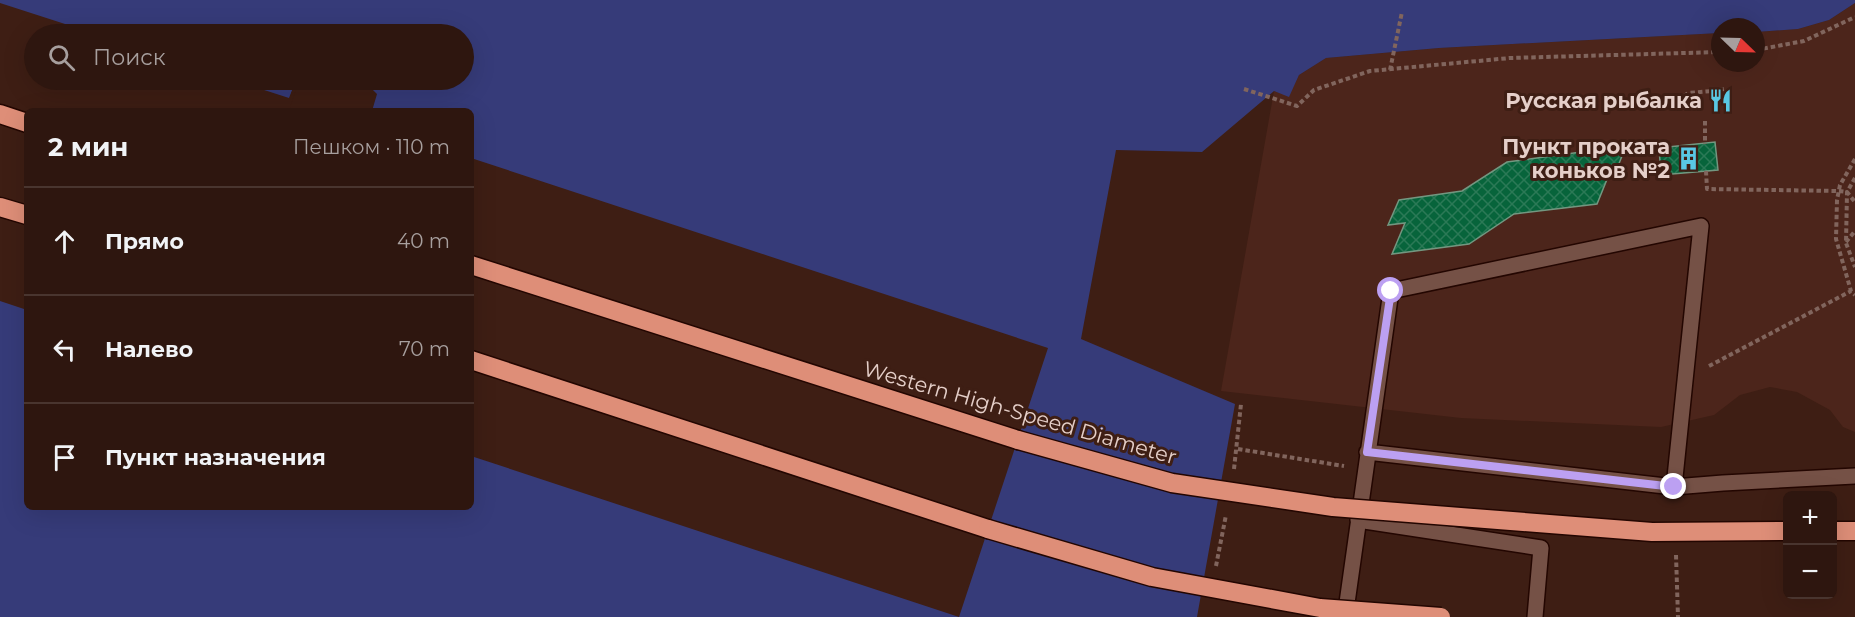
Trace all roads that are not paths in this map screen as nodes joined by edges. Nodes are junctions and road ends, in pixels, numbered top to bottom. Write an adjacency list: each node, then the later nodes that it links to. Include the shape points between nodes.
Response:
1 (0, 114): 2 (highway)
2 (24, 122)
3 (0, 207): 4 (highway)
4 (24, 214)
5 (474, 266): 11 (highway, Western High-Speed Diameter, bridge, via 1013,438 1172,483 1333,507 1495,521 1652,532)
6 (474, 361): 15 (highway, bridge, via 988,529 1152,577 1320,608)
7 (1367, 452): 9 (lane); 9 (lane, via 1391,291 1701,226); 10 (lane)
8 (1855, 476): 9 (lane)
9 (1674, 487)
10 (1358, 520): 14 (lane); 16 (lane, via 1541,548)
11 (1783, 531)
12 (1837, 531): 13 (highway)
13 (1855, 531)
14 (1345, 617)
15 (1441, 617)
16 (1535, 617)

